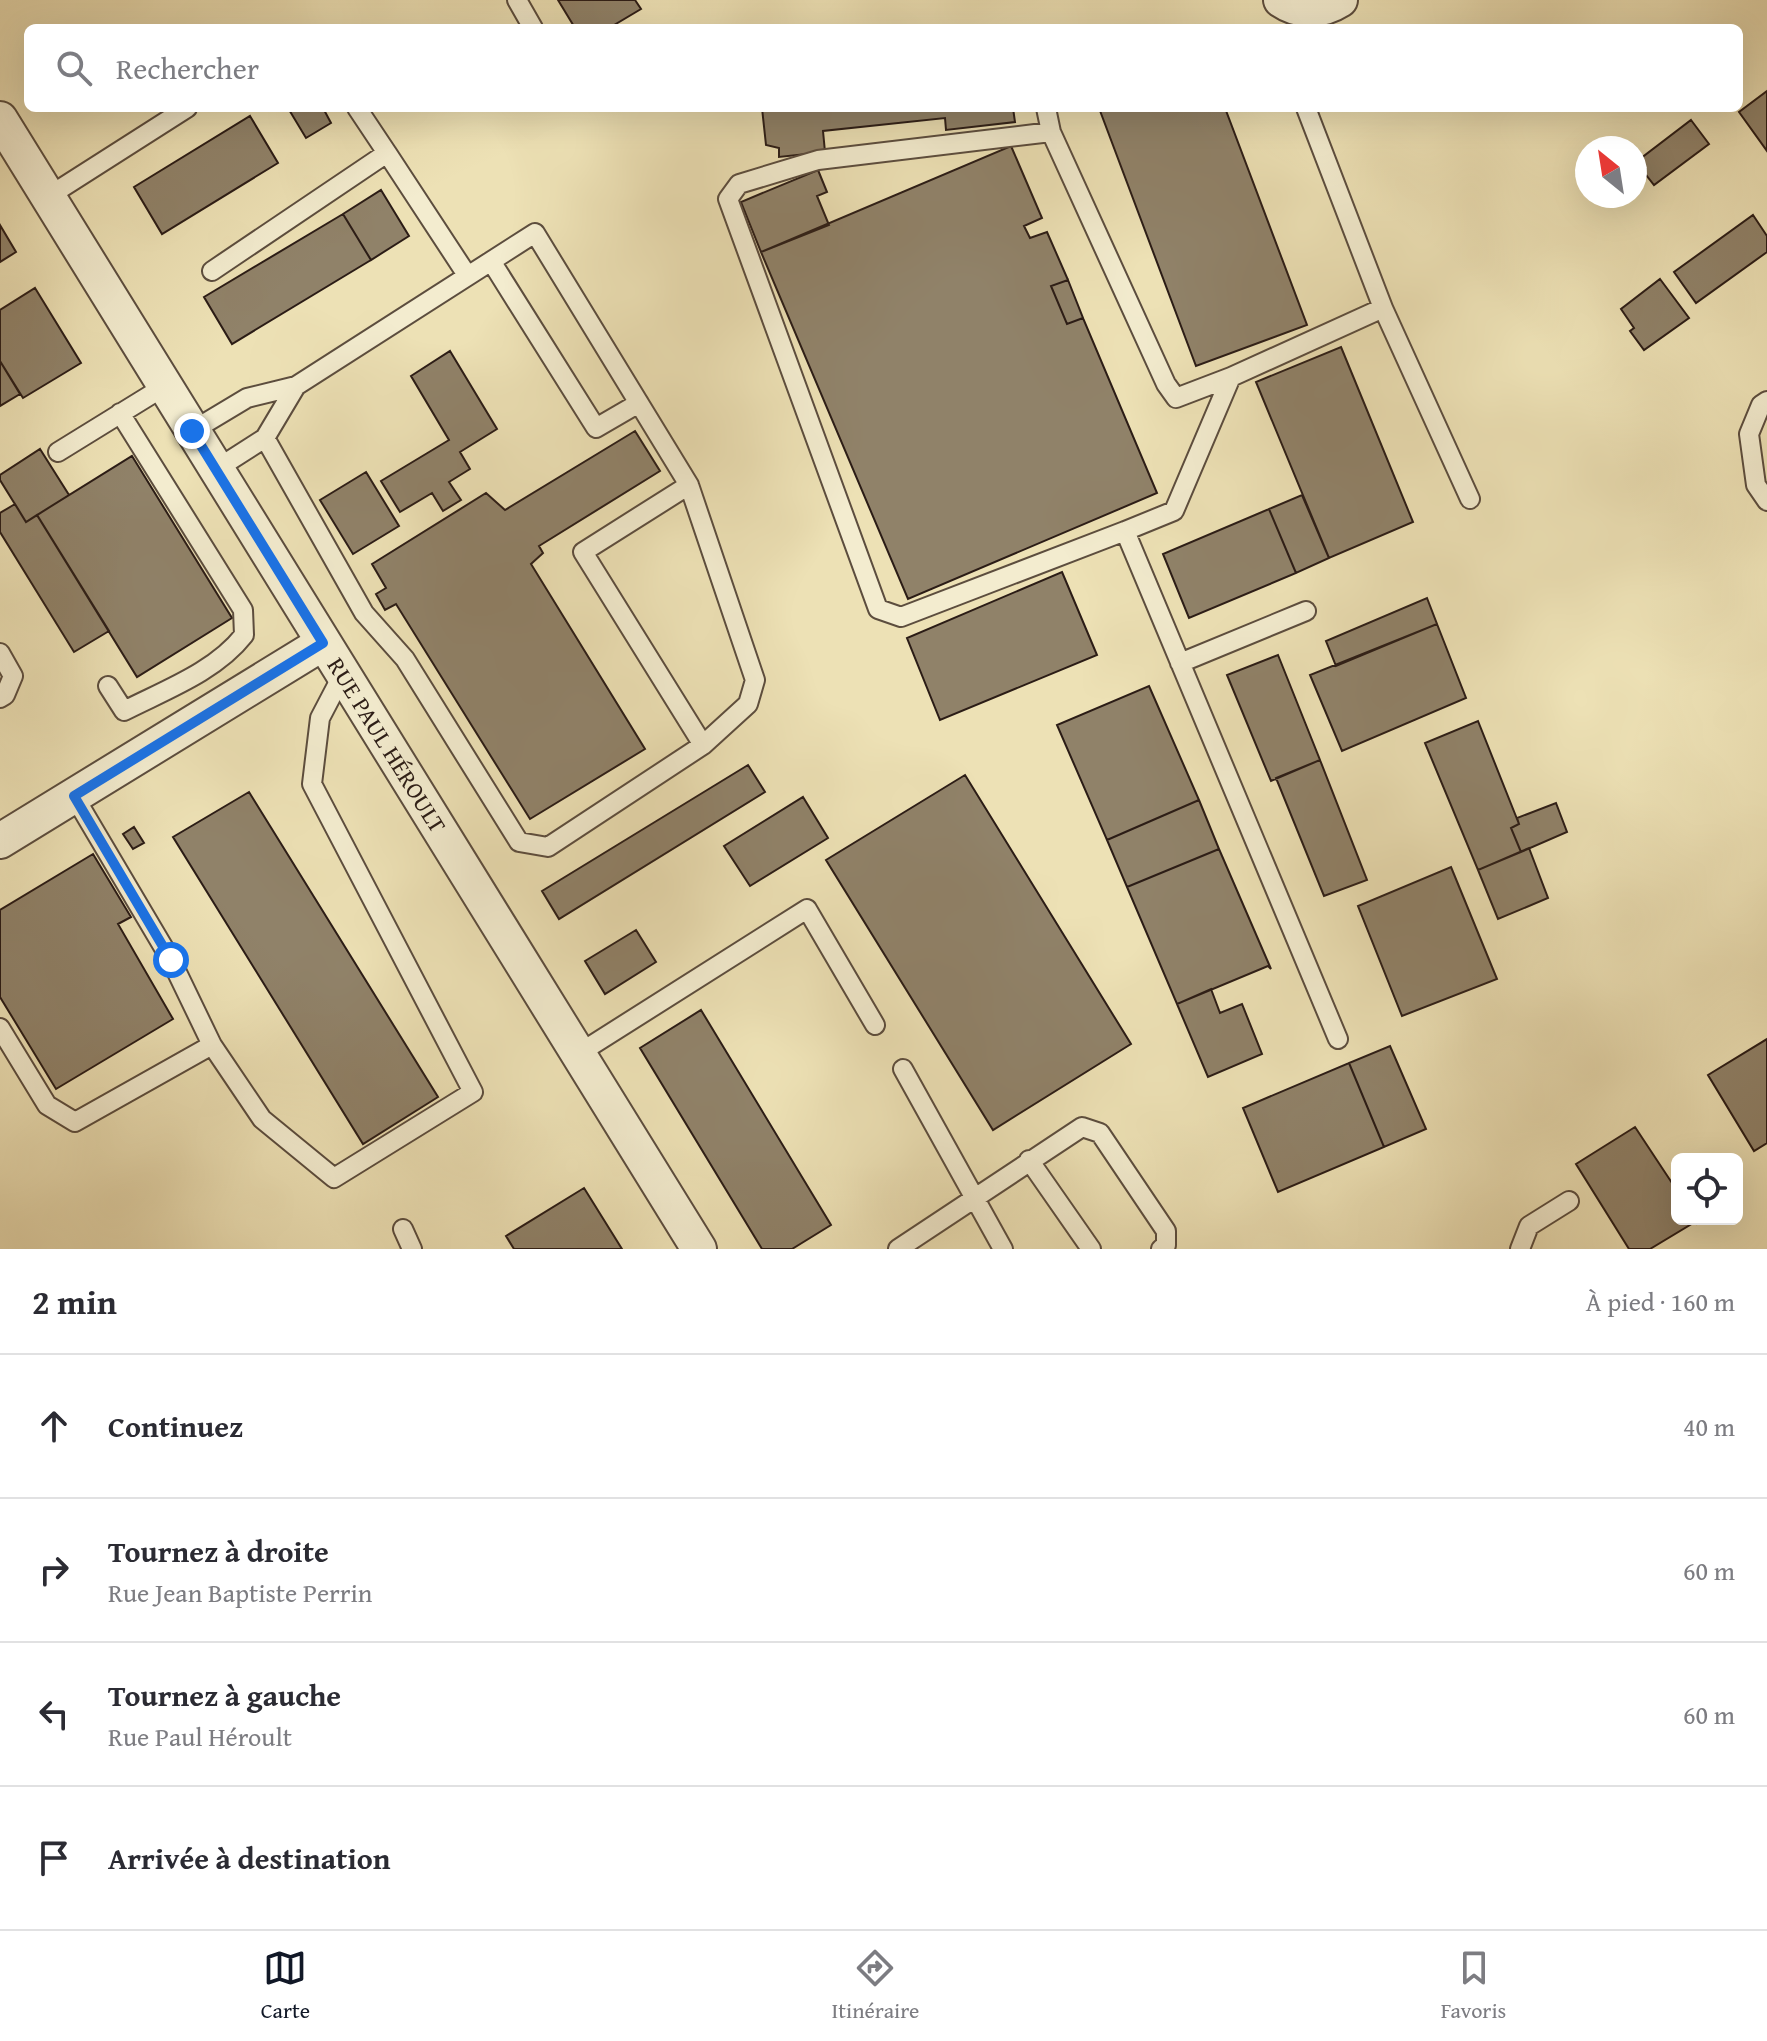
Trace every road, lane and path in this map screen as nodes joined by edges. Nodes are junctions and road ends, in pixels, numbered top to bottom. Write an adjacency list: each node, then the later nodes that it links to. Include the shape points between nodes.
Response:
1 (517, 0): 4 (lane)
2 (1340, 0): 3 (street, via 1309,11)
3 (1285, 11)
4 (531, 24)
5 (181, 112): 12 (lane)
6 (360, 112): 11 (lane)
7 (1047, 112): 10 (lane)
8 (1308, 112): 16 (lane)
9 (0, 119): 12 (street, RUE PAUL HÉROULT)
10 (1051, 132): 17 (lane, via 1176,398); 30 (lane, via 818,160 739,184 728,199 878,609 901,617)
11 (387, 153): 14 (lane); 15 (lane)
12 (49, 196): 18 (street, RUE PAUL HÉROULT)
13 (491, 261): 15 (lane); 21 (lane, via 596,428); 21 (lane, via 535,233)
14 (212, 271)
15 (467, 275): 19 (lane)
16 (1383, 308): 17 (lane); 28 (lane)
17 (1231, 377): 30 (lane, via 1174,511)
18 (165, 386): 22 (lane); 23 (street, RUE PAUL HÉROULT)
19 (296, 386): 23 (lane, via 247,398); 24 (lane)
20 (1767, 401): 29 (lane, via 1749,434 1756,485)
21 (639, 403): 27 (lane)
22 (120, 413): 25 (lane); 36 (lane, via 243,610 244,635 219,660 124,711)
23 (192, 431): 26 (street, RUE PAUL HÉROULT)
24 (265, 438): 26 (lane); 38 (lane, via 364,613 405,659 519,842 548,847)
25 (58, 452)
26 (215, 470): 32 (street, RUE PAUL HÉROULT)
27 (689, 485): 38 (lane, via 755,680 748,704); 38 (lane, via 583,552)
28 (1470, 499)
29 (1767, 501)
30 (1125, 531): 34 (lane)
31 (1306, 611): 34 (lane)
32 (323, 643): 35 (street, RUE PAUL HÉROULT); 39 (street)
33 (0, 653): 37 (lane, via 13,676)
34 (1180, 663): 43 (lane)
35 (343, 674): 44 (lane, via 320,718 312,784 473,1092 334,1178 262,1119); 45 (street, RUE PAUL HÉROULT)
36 (108, 686)
37 (0, 698)
38 (703, 745)
39 (74, 796): 40 (street); 44 (lane, via 171,960)
40 (0, 841)
41 (875, 1025): 45 (lane, via 807,909)
42 (0, 1028): 44 (lane, via 47,1105 75,1122)
43 (1338, 1039)
44 (212, 1045)
45 (578, 1054): 52 (street, RUE PAUL HÉROULT)
46 (903, 1069): 48 (lane)
47 (1029, 1160): 48 (lane); 55 (lane); 56 (lane, via 1082,1127 1100,1133 1166,1231)
48 (974, 1201): 53 (lane); 54 (lane)
49 (1569, 1201): 57 (lane, via 1529,1226)
50 (403, 1229): 51 (lane)
51 (412, 1249)
52 (699, 1249)
53 (898, 1249)
54 (1003, 1249)
55 (1091, 1249)
56 (1161, 1249)
57 (1520, 1249)

